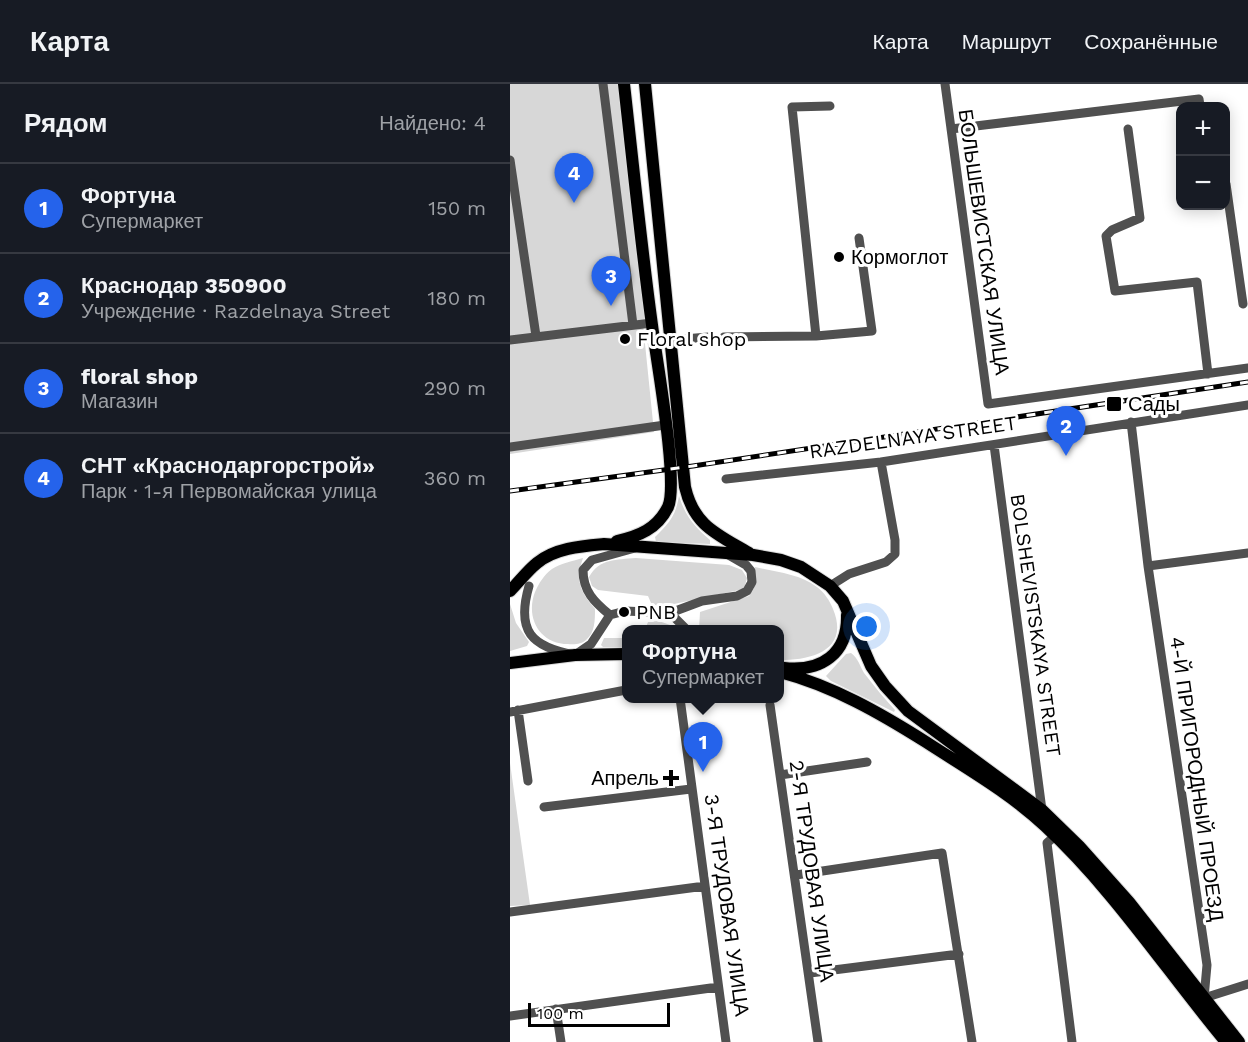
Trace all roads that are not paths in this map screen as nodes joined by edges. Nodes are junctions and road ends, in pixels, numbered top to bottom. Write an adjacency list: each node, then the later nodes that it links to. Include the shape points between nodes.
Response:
1 (603, 84): 13 (street)
2 (624, 84): 13 (main road)
3 (645, 84): 19 (main road)
4 (945, 84): 7 (street, БОЛЬШЕВИСТСКАЯ УЛИЦА)
5 (1200, 102): 7 (street)
6 (831, 106): 15 (street, via 792,107)
7 (951, 129): 21 (street, БОЛЬШЕВИСТСКАЯ УЛИЦА, via 988,404)
8 (1128, 129): 21 (street, via 1140,218 1106,236 1115,291 1197,282)
9 (510, 160): 14 (street)
10 (1230, 210): 12 (street)
11 (860, 238): 15 (street, via 872,331)
12 (1243, 304)
13 (642, 324): 14 (street); 24 (main road)
14 (536, 336): 18 (street)
15 (816, 336): 17 (street)
16 (709, 337): 19 (street)
17 (724, 337)
18 (510, 340)
19 (670, 340): 33 (main road, via 690,508 710,529)
20 (1248, 368): 21 (street)
21 (1208, 374)
22 (1248, 405): 23 (street, RAZDELNAYA STREET)
23 (1131, 422): 25 (street, RAZDELNAYA STREET); 34 (street, 4-Й ПРИГОРОДНЫЙ ПРОЕЗД)
24 (659, 426): 26 (street); 29 (main road, via 670,485 668,506 650,530)
25 (994, 445): 27 (street, RAZDELNAYA STREET); 58 (street, BOLSHEVISTSKAYA STREET)
26 (510, 447)
27 (881, 462): 28 (street, RAZDELNAYA STREET); 36 (street, via 895,554 886,562 849,574)
28 (726, 479)
29 (604, 544): 30 (main road); 37 (main road, via 549,556 537,562)
30 (641, 547): 31 (main road); 40 (street, via 592,560 584,570 583,579 593,601)
31 (723, 552): 33 (main road); 39 (street, via 749,567 753,578 747,591)
32 (1248, 553): 34 (street)
33 (753, 555): 36 (main road, via 801,567)
34 (1148, 566): 67 (street, 4-Й ПРИГОРОДНЫЙ ПРОЕЗД, via 1207,965)
35 (529, 586): 44 (street, via 524,620 532,636 552,650)
36 (830, 586): 38 (main road)
37 (510, 591)
38 (846, 607): 47 (main road, via 845,636 836,652 806,667); 58 (main road, via 872,666 908,711)
39 (670, 613): 40 (street, via 626,611); 41 (street)
40 (610, 615): 44 (street, via 591,644)
41 (682, 625)
42 (603, 654): 43 (main road); 44 (main road); 45 (street)
43 (622, 654)
44 (575, 655): 46 (main road)
45 (622, 658)
46 (510, 663)
47 (784, 668)
48 (784, 673): 59 (main road, via 821,684 871,708 980,777)
49 (622, 691): 52 (street)
50 (677, 703): 56 (street, 3-Я ТРУДОВАЯ УЛИЦА)
51 (770, 705): 54 (street, 2-Я ТРУДОВАЯ УЛИЦА)
52 (514, 711): 55 (street)
53 (867, 762): 54 (street)
54 (780, 775): 60 (street, 2-Я ТРУДОВАЯ УЛИЦА)
55 (528, 782)
56 (691, 789): 57 (street); 61 (street, 3-Я ТРУДОВАЯ УЛИЦА)
57 (544, 807)
58 (1042, 810): 67 (main road, via 1129,902)
59 (1055, 836): 74 (street, via 1047,843); 75 (main road, via 1135,926)
60 (796, 875): 63 (street, via 942,853); 64 (street, 2-Я ТРУДОВАЯ УЛИЦА)
61 (705, 886): 62 (street); 66 (street, 3-Я ТРУДОВАЯ УЛИЦА)
62 (510, 912)
63 (959, 954): 64 (street); 73 (street)
64 (810, 974): 72 (street, 2-Я ТРУДОВАЯ УЛИЦА)
65 (1248, 984): 67 (street)
66 (718, 987): 68 (street); 71 (street, 3-Я ТРУДОВАЯ УЛИЦА)
67 (1204, 998): 76 (main road)
68 (556, 1009): 69 (street); 70 (street)
69 (510, 1016)
70 (561, 1042)
71 (726, 1042)
72 (818, 1042)
73 (972, 1042)
74 (1072, 1042)
75 (1226, 1042)
76 (1239, 1042)

